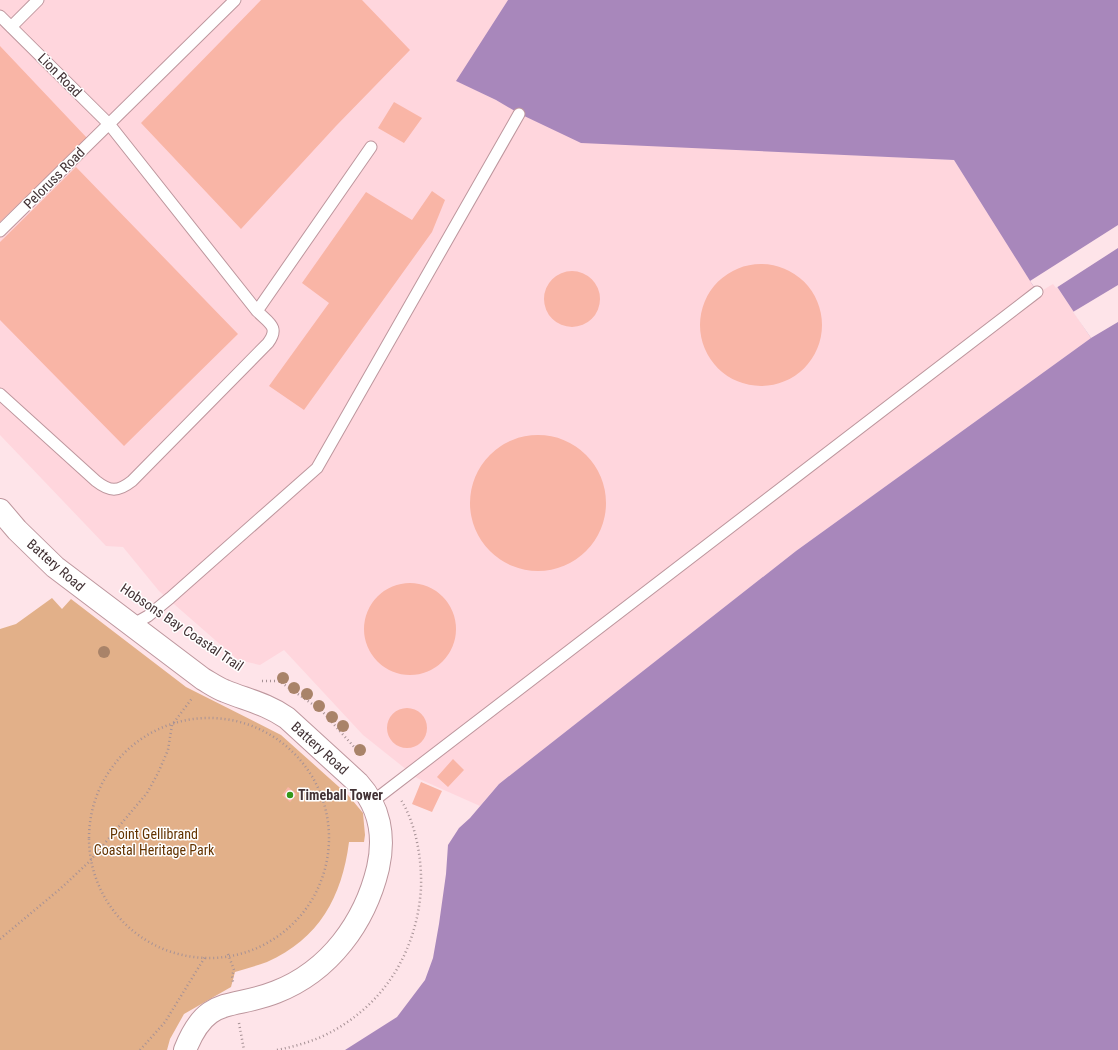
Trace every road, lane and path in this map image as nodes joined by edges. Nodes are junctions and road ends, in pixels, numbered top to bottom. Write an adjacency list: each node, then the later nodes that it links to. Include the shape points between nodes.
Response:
1 (38, 0): 4 (lane)
2 (235, 0): 6 (lane, Peloruss Road)
3 (0, 16): 4 (lane, Lion Road)
4 (11, 27): 6 (lane, Lion Road)
5 (520, 114): 13 (lane, via 317,468 170,598)
6 (109, 124): 8 (lane, Peloruss Road); 10 (lane, Lion Road)
7 (371, 146): 10 (lane)
8 (0, 232)
9 (1037, 292): 18 (lane)
10 (257, 311): 11 (lane, Lion Road, via 272,326 273,335 268,344 132,482 121,489 116,490 102,485)
11 (0, 394)
12 (0, 510): 13 (street, Battery Road, via 55,567)
13 (132, 625): 14 (street, Battery Road)
14 (203, 679): 16 (path, via 192,699); 19 (street, Battery Road, via 260,703 287,718 348,773 365,790)
15 (257, 681): 17 (path, Hobsons Bay Coastal Trail, via 279,681 322,710)
16 (172, 725): 20 (path, via 142,736 111,766 96,793); 22 (path, via 168,750 154,783); 24 (path, via 213,719 231,721 257,730 292,754 308,771 318,785 327,813 330,833 328,861 320,888 311,906 298,922 280,936 254,948)
17 (355, 749)
18 (391, 787): 19 (lane); 29 (path, via 408,813 421,862 420,902 413,935 391,979 358,1014 321,1037)
19 (372, 802): 28 (street, Battery Road, via 380,825 379,862 368,901 344,941 314,971 290,986 257,999 224,1006 208,1014 196,1026)
20 (86, 829)
21 (85, 839): 22 (path)
22 (89, 862): 23 (path); 25 (path, via 100,888 119,915 134,929 171,949)
23 (0, 939)
24 (228, 954): 25 (path); 26 (path)
25 (205, 957): 27 (path, via 164,1022)
26 (234, 970)
27 (140, 1050)
28 (185, 1050)
29 (277, 1050)

